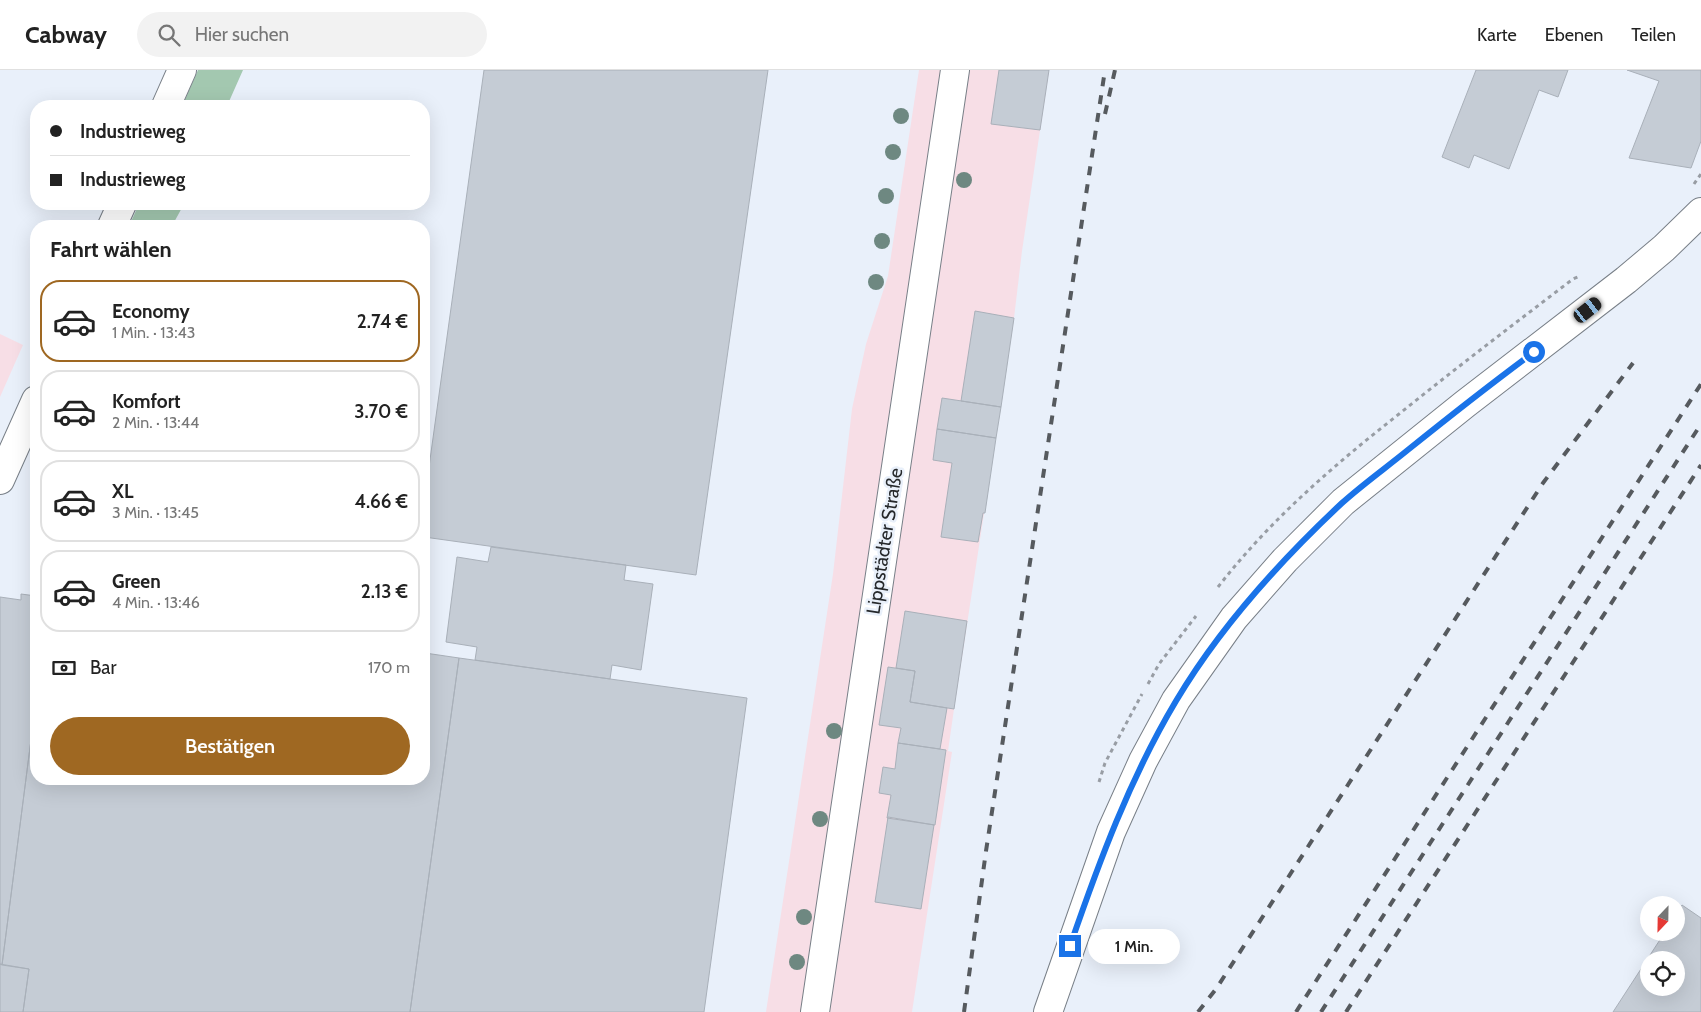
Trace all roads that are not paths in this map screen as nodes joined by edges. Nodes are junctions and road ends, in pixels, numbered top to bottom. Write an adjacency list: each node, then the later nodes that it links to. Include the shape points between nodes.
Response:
1 (182, 70): 3 (street)
2 (955, 70): 7 (street, Lippstädter Straße)
3 (169, 100)
4 (1701, 212): 8 (street, via 1626,280 1343,502 1285,560 1234,618 1176,700 1143,761 1111,832)
5 (30, 413): 6 (street)
6 (0, 480)
7 (815, 1012)
8 (1048, 1012)

